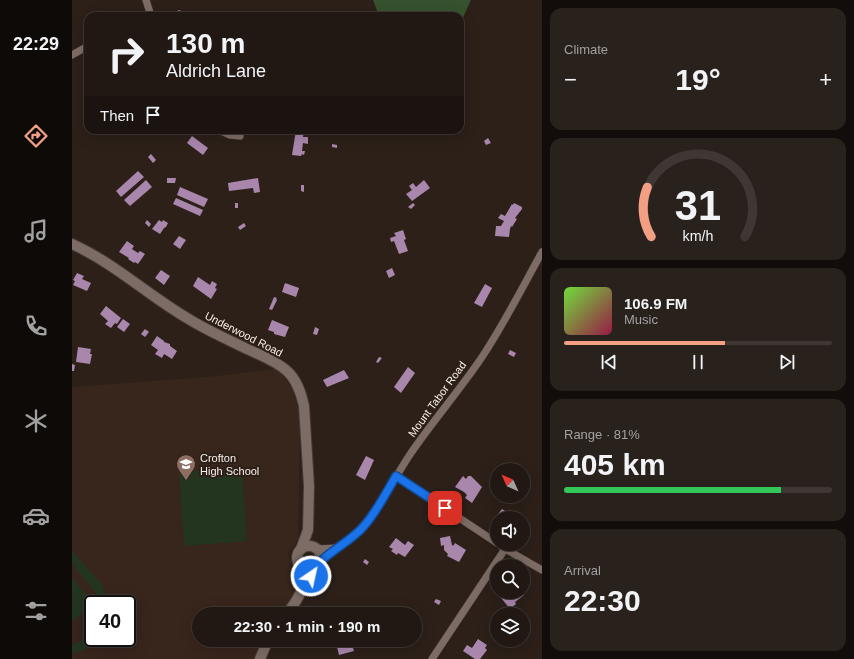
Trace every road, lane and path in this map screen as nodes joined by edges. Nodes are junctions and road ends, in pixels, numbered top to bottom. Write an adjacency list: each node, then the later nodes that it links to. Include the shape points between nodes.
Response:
1 (146, 0): 2 (street)
2 (150, 12)
3 (84, 48): 4 (street)
4 (72, 56)
5 (228, 134): 6 (street)
6 (240, 136)
7 (72, 244): 10 (street, Underwood Road, via 101,259 187,318 267,358 286,370 293,378 301,394 305,421 309,486)
8 (542, 252): 9 (street, Mount Tabor Road, via 480,359)
9 (396, 476): 11 (street); 13 (street, Mount Tabor Road, via 364,526)
10 (308, 530): 12 (street, Underwood Road); 14 (street, Underwood Road)
11 (490, 539)
12 (315, 548): 13 (street); 14 (street, via 308,546); 17 (street, via 320,554)
13 (337, 548): 17 (street, Mount Tabor Road)
14 (301, 549): 18 (street, via 297,555)
15 (504, 551): 24 (street)
16 (509, 551): 19 (street)
17 (317, 565): 18 (street, via 307,569); 20 (street)
18 (300, 566): 20 (street)
19 (542, 570)
20 (302, 591): 21 (street)
21 (292, 607)
22 (265, 647): 23 (street)
23 (260, 659)
24 (432, 659)

